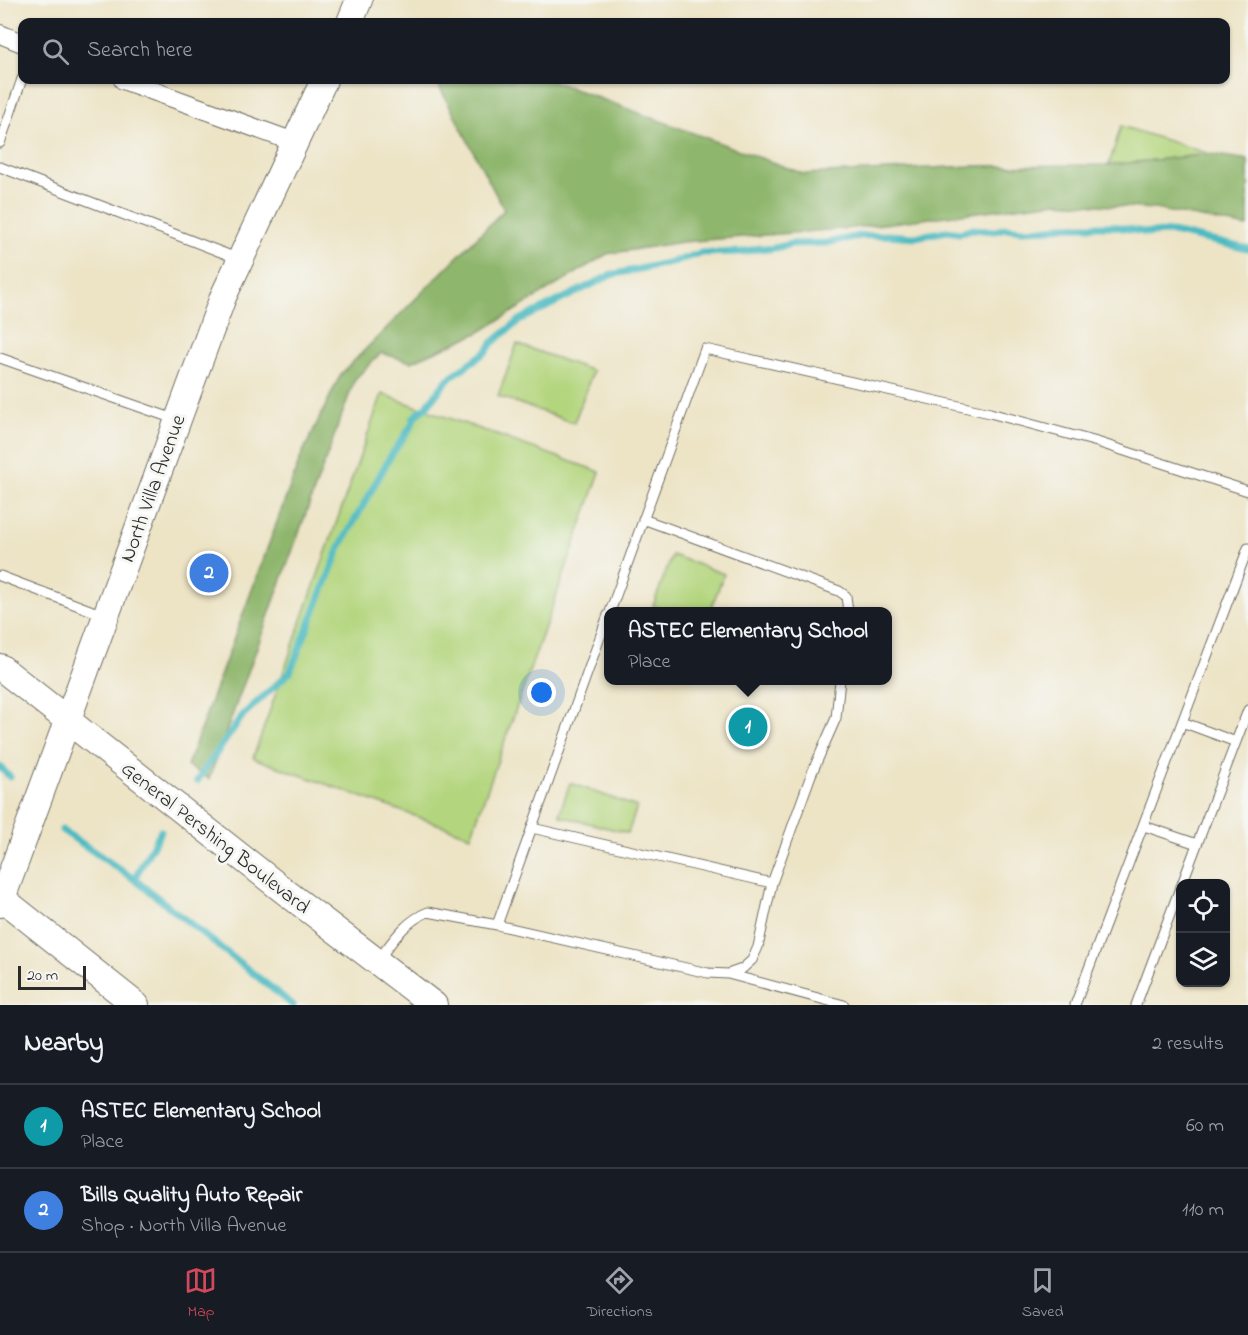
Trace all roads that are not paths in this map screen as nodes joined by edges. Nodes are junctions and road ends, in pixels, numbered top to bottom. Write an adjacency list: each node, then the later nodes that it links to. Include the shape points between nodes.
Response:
1 (359, 0): 2 (main road)
2 (352, 18)
3 (0, 34): 4 (street)
4 (18, 41)
5 (20, 84): 9 (lane)
6 (134, 84): 8 (street)
7 (322, 84): 8 (main road, North Villa Avenue)
8 (294, 142): 11 (main road, North Villa Avenue)
9 (0, 143)
10 (0, 167): 11 (lane)
11 (240, 259): 13 (main road, North Villa Avenue)
12 (0, 358): 13 (lane)
13 (177, 420): 20 (main road, North Villa Avenue)
14 (1248, 491): 15 (lane, via 1097,442 990,413 705,349)
15 (643, 519): 18 (lane); 19 (lane, via 839,591 846,596)
16 (1248, 549): 26 (lane)
17 (0, 576): 20 (lane)
18 (611, 607)
19 (847, 607)
20 (106, 616): 25 (main road, North Villa Avenue)
21 (604, 627): 29 (lane)
22 (0, 667): 25 (main road, General Pershing Boulevard)
23 (840, 685): 32 (lane, via 836,718)
24 (1248, 710): 27 (lane)
25 (68, 721): 34 (main road, North Villa Avenue); 36 (main road, General Pershing Boulevard)
26 (1182, 722): 27 (lane); 28 (lane)
27 (1236, 742): 30 (lane)
28 (1144, 826): 30 (lane); 41 (lane)
29 (531, 828): 32 (lane); 35 (lane)
30 (1197, 844): 31 (lane)
31 (1184, 879)
32 (772, 883): 37 (lane, via 752,960)
33 (1176, 899): 42 (lane)
34 (1, 900): 38 (main road)
35 (497, 925): 36 (lane, via 428,912 403,929); 37 (lane, via 708,973)
36 (376, 962): 39 (main road, General Pershing Boulevard)
37 (728, 974): 40 (lane)
38 (136, 1005)
39 (434, 1005)
40 (844, 1005)
41 (1075, 1005)
42 (1136, 1005)

